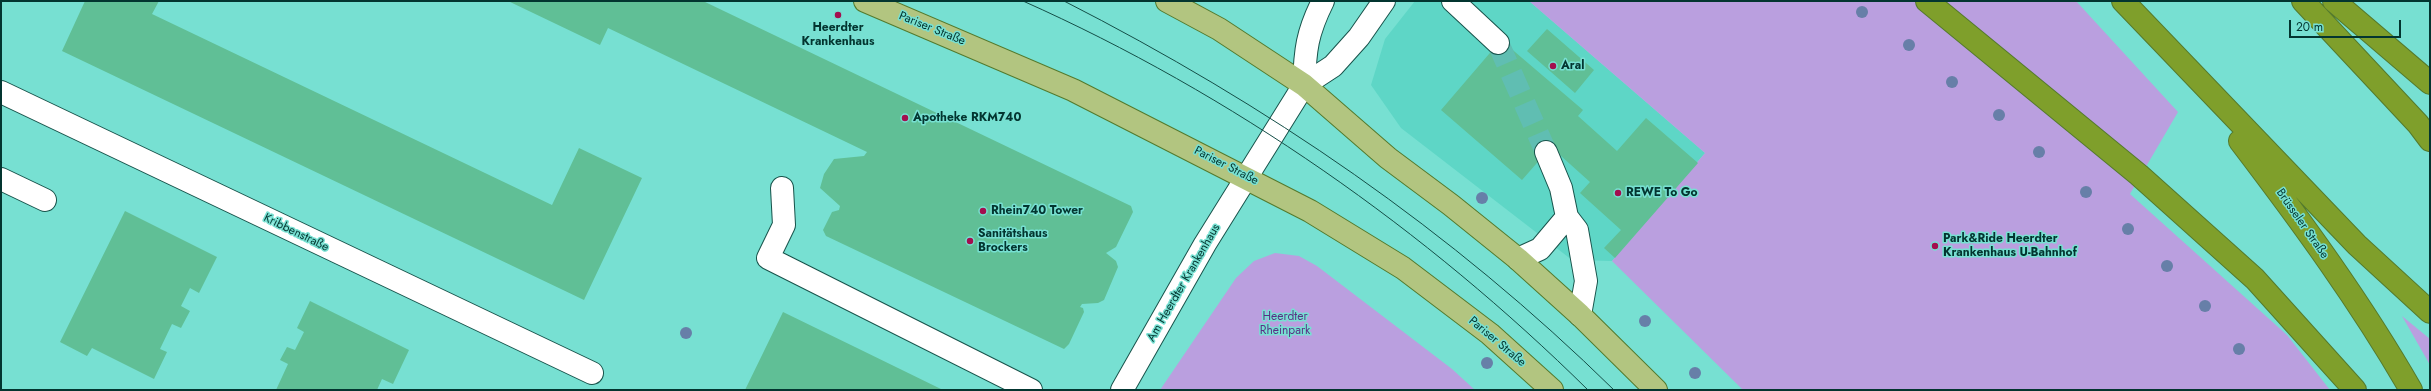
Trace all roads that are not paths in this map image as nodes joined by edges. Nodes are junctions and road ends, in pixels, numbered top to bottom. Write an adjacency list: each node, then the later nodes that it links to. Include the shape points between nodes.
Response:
1 (865, 1): 17 (main road, Pariser Straße, via 1073,90)
2 (1167, 1): 13 (main road, via 1219,30)
3 (1323, 1): 13 (street, via 1312,22 1305,46)
4 (1384, 1): 13 (street, via 1359,38 1333,66)
5 (1453, 1): 10 (street)
6 (1927, 1): 30 (highway, via 2139,175 2255,279)
7 (2123, 1): 11 (highway, Brüsseler Straße)
8 (2303, 1): 15 (highway)
9 (2334, 1): 12 (highway)
10 (1498, 44)
11 (2184, 64): 23 (highway, Brüsseler Straße, via 2357,245); 31 (highway, Brüsseler Straße, via 2293,211 2387,347)
12 (2430, 83)
13 (1304, 85): 17 (street, Am Heerdter Krankenhaus); 22 (main road, via 1388,158)
14 (1, 92): 25 (street, Kribbenstraße)
15 (2430, 140)
16 (1546, 152): 21 (street, via 1561,188)
17 (1247, 177): 27 (street, Am Heerdter Krankenhaus, via 1205,244); 28 (main road, Pariser Straße, via 1310,211 1403,268 1490,334)
18 (1, 179): 20 (street)
19 (782, 188): 26 (street, via 784,225 768,258)
20 (45, 200)
21 (1567, 217): 22 (street, via 1540,249); 24 (street, via 1577,230 1586,282)
22 (1518, 259): 24 (main road)
23 (2430, 312)
24 (1580, 315): 29 (main road)
25 (592, 373)
26 (1031, 390)
27 (1122, 390)
28 (1552, 390)
29 (1656, 390)
30 (2355, 390)
31 (2411, 390)

